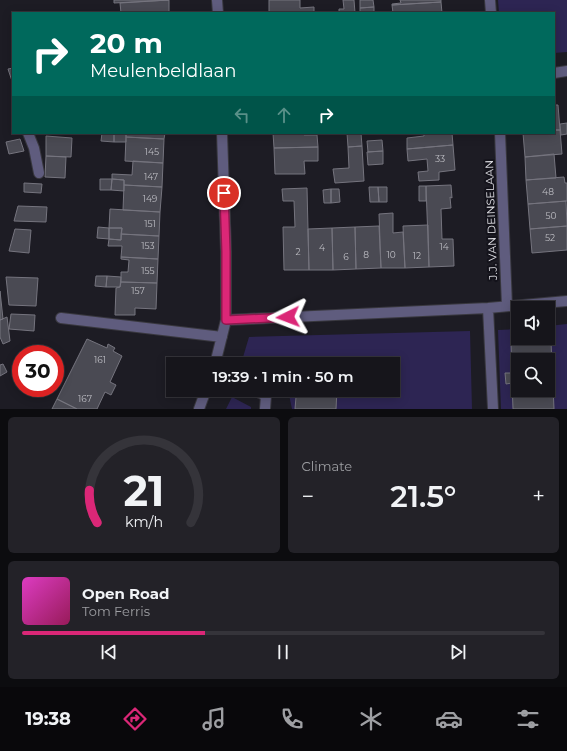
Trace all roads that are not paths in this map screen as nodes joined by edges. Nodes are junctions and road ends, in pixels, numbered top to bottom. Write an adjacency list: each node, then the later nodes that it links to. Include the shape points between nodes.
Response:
1 (218, 0): 3 (street)
2 (490, 0): 4 (street)
3 (218, 12)
4 (491, 12)
5 (567, 71): 6 (street)
6 (555, 73)
7 (28, 134): 10 (street)
8 (222, 134): 15 (street)
9 (500, 134): 12 (street, J.J. VAN DEINSELAAN)
10 (39, 173)
11 (567, 301): 12 (street)
12 (507, 306): 13 (street)
13 (488, 308): 15 (street); 22 (street)
14 (61, 318): 16 (street)
15 (226, 320): 16 (street)
16 (222, 337): 17 (street)
17 (217, 357)
18 (203, 397): 20 (street)
19 (266, 397): 21 (street)
20 (199, 409)
21 (265, 409)
22 (493, 409)

